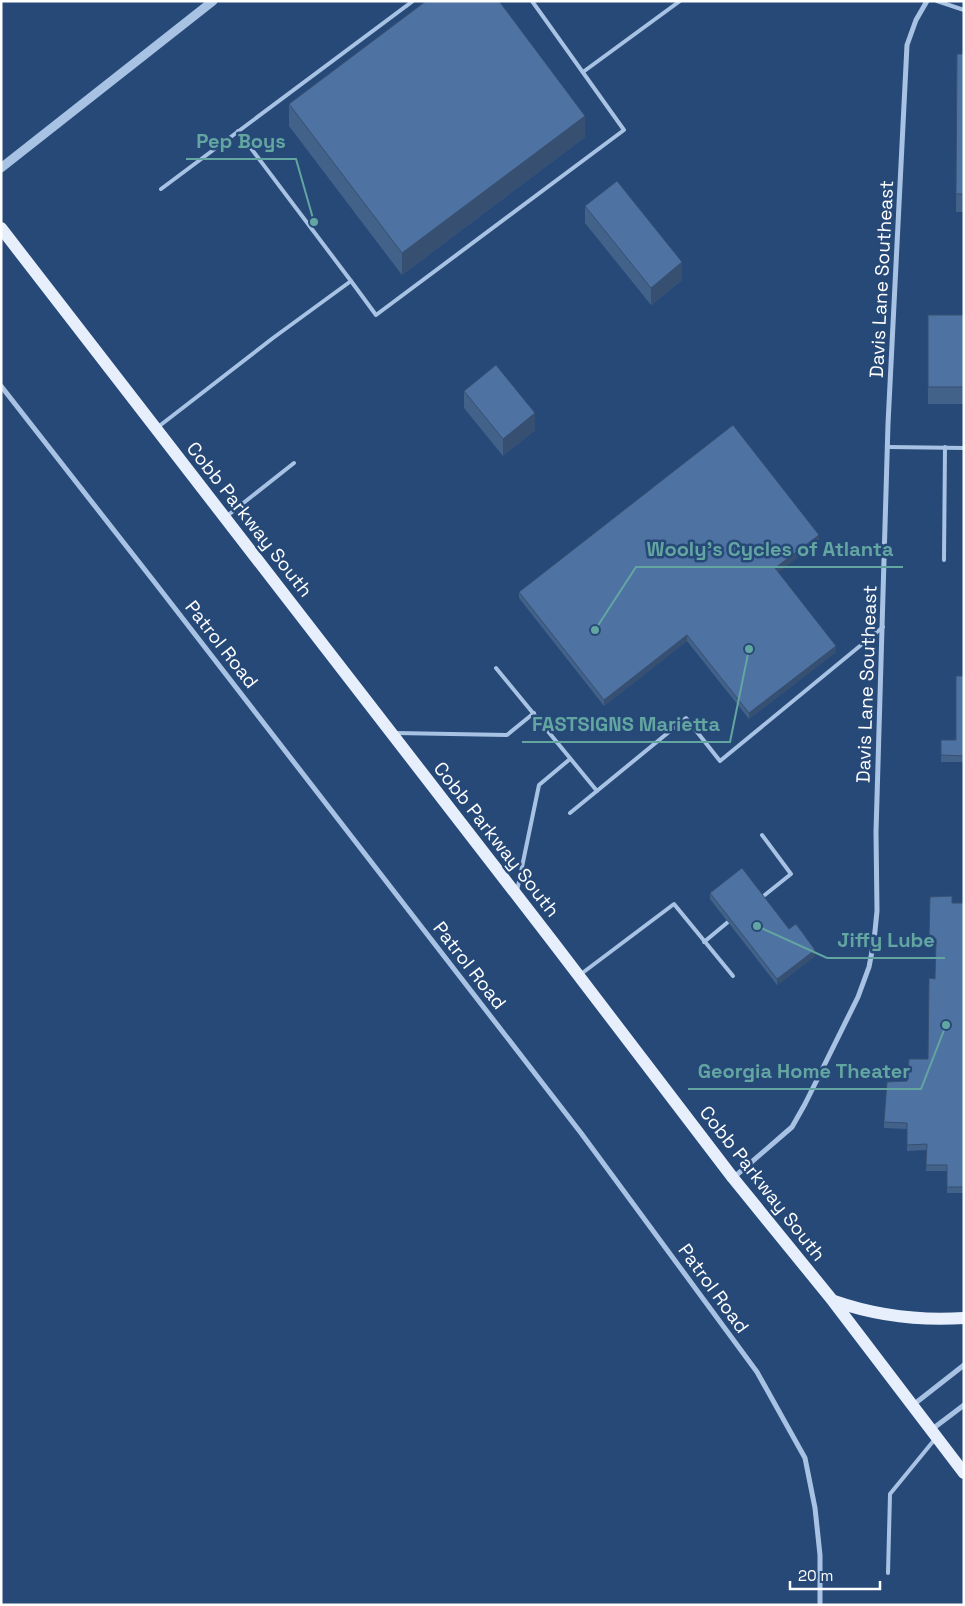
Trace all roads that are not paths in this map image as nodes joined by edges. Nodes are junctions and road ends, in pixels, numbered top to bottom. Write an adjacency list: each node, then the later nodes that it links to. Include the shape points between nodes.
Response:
1 (213, 1): 10 (street)
2 (413, 1): 9 (lane)
3 (532, 1): 8 (lane)
4 (680, 1): 8 (lane)
5 (927, 1): 16 (street, Davis Lane Southeast, via 916,20 908,45)
6 (937, 1): 7 (lane)
7 (964, 10)
8 (583, 72): 13 (lane, via 624,130 376,315)
9 (238, 131): 11 (lane); 13 (lane)
10 (1, 168)
11 (161, 189)
12 (1, 228): 15 (main road, Cobb Parkway South)
13 (351, 281): 15 (lane)
14 (1, 386): 45 (street, Patrol Road, via 575,1126 757,1372 805,1458 820,1555)
15 (157, 428): 20 (main road, Cobb Parkway South)
16 (888, 447): 17 (lane); 22 (street, Davis Lane Southeast)
17 (945, 447): 18 (lane); 21 (lane)
18 (964, 448)
19 (294, 463): 20 (lane)
20 (225, 518): 25 (main road, Cobb Parkway South)
21 (944, 560)
22 (883, 627): 27 (lane, via 720,760 686,718); 36 (street, Davis Lane Southeast, via 876,832 877,911 869,967 836,1043 792,1127)
23 (496, 668): 24 (lane)
24 (534, 713): 25 (lane, via 507,735); 26 (lane)
25 (391, 733): 30 (main road, Cobb Parkway South)
26 (570, 758): 27 (lane); 30 (lane, via 539,785)
27 (597, 791): 28 (lane)
28 (570, 813)
29 (762, 835): 31 (lane, via 791,874)
30 (516, 895): 34 (main road, Cobb Parkway South)
31 (761, 898)
32 (728, 922): 33 (lane)
33 (704, 942): 34 (lane, via 674,904); 35 (lane)
34 (579, 976): 36 (main road, Cobb Parkway South)
35 (732, 976)
36 (733, 1178): 37 (main road, Cobb Parkway South)
37 (833, 1301): 38 (main road, via 883,1316 934,1320); 41 (main road, Cobb Parkway South)
38 (964, 1318)
39 (964, 1365): 41 (street)
40 (964, 1405): 42 (street)
41 (912, 1406): 42 (main road, Cobb Parkway South)
42 (934, 1434): 43 (main road, Cobb Parkway South); 44 (lane, via 890,1494)
43 (964, 1473)
44 (888, 1573)
45 (820, 1605)

